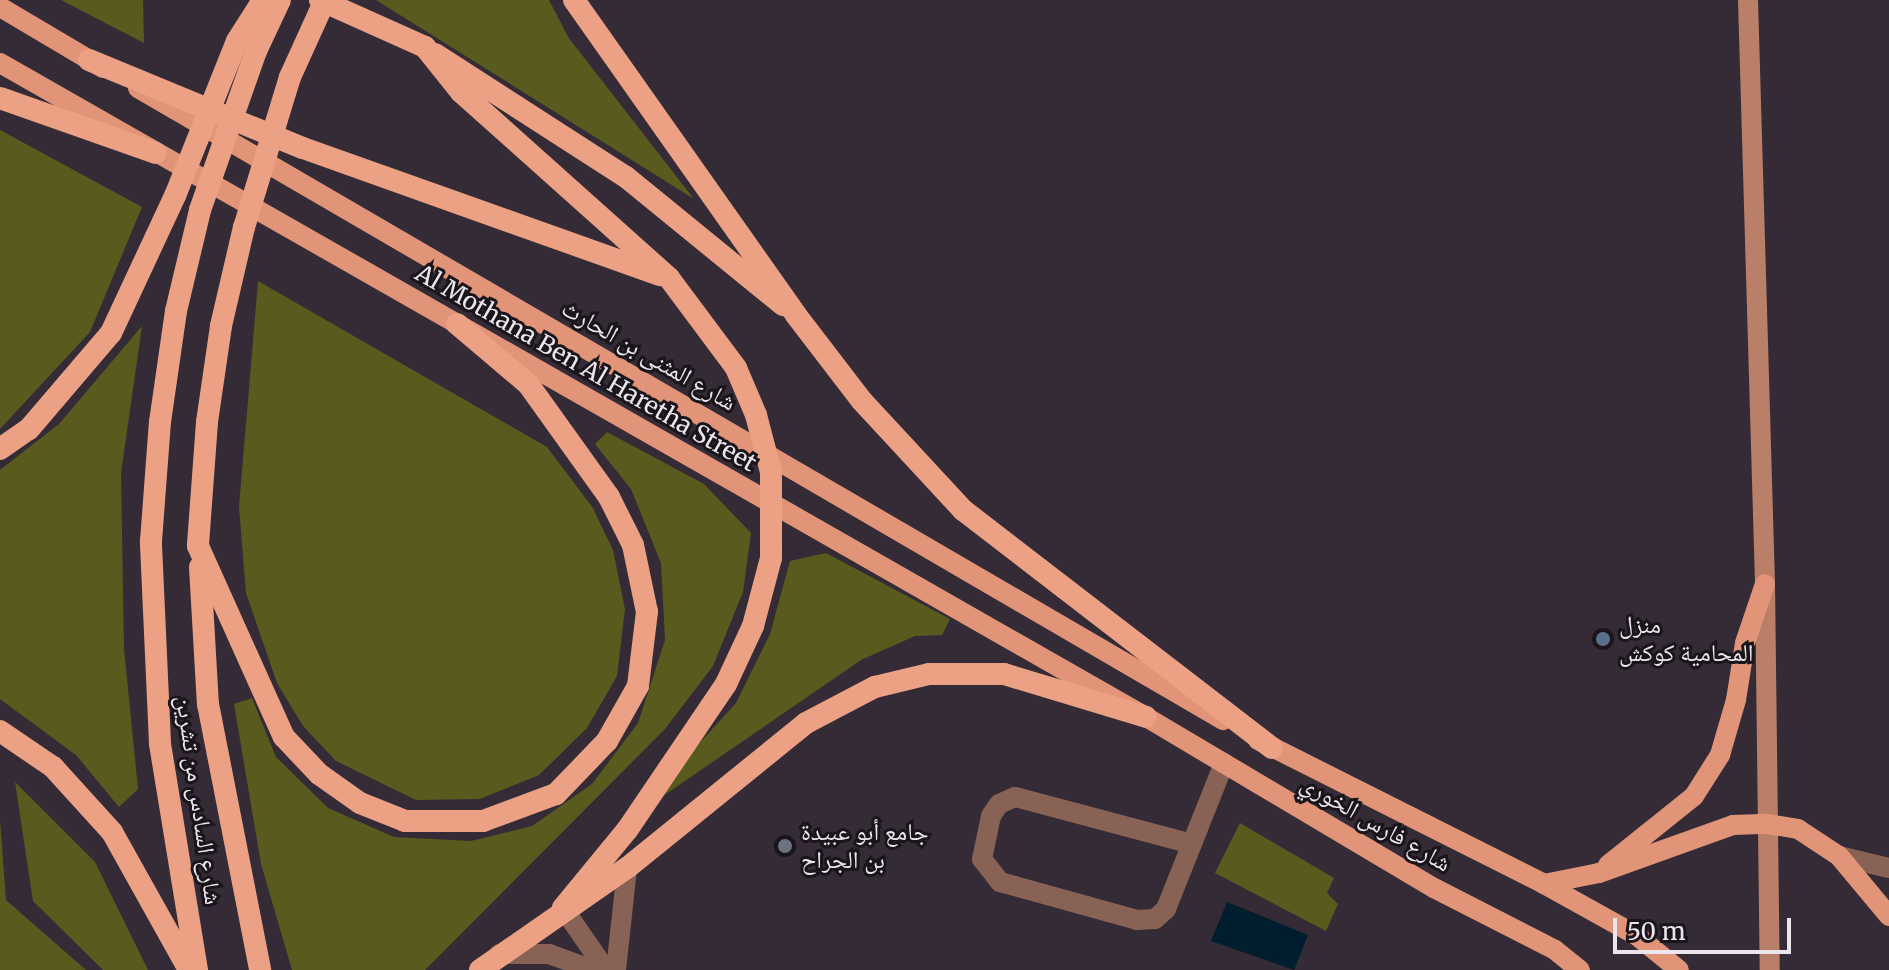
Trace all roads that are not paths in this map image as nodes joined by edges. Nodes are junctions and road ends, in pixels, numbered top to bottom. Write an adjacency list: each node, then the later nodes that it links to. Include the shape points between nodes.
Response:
1 (263, 0): 15 (highway, via 237,41 175,196 111,333 29,429)
2 (280, 0): 33 (highway, شارع السادس من تشرين, via 256,51 200,210 176,311 160,422 151,541 160,743)
3 (322, 0): 7 (highway); 16 (highway, شارع السادس من تشرين, via 290,77 224,312 207,422)
4 (574, 0): 13 (highway)
5 (1748, 0): 17 (main road)
6 (0, 7): 8 (main road, شارع المثنى بن الحارث)
7 (425, 47): 12 (highway, via 461,92); 13 (highway, via 626,177)
8 (89, 60): 12 (highway, via 303,148); 20 (main road, شارع المثنى بن الحارث)
9 (0, 63): 11 (main road, Al Mothana Ben Al Haretha Street)
10 (0, 98): 11 (highway)
11 (156, 153): 14 (main road, Al Mothana Ben Al Haretha Street)
12 (669, 278): 29 (highway, via 736,368 756,415 771,472 771,558 753,626 726,684 627,830)
13 (796, 315): 20 (highway, via 862,401 963,510)
14 (457, 324): 16 (highway, via 528,384 555,416 609,497 633,545 647,612 638,686 607,741 556,794 483,821 405,821 360,803 319,774 284,737); 18 (main road, Al Mothana Ben Al Haretha Street)
15 (0, 449)
16 (198, 546): 34 (highway, شارع السادس من تشرين, via 208,704)
17 (1765, 584): 22 (main road); 27 (main road, via 1745,643 1720,755 1694,796 1653,824)
18 (1146, 717): 21 (main road, شارع فارس الخوري); 25 (highway, via 1004,674 965,671 905,678 841,701 806,723)
19 (0, 731): 32 (highway, via 53,767 112,832)
20 (1272, 748): 28 (main road, شارع فارس الخوري)
21 (1224, 763): 23 (street); 39 (main road, شارع فارس الخوري, via 1434,888 1555,950)
22 (1767, 824): 24 (main road, via 1798,829); 27 (main road, via 1733,825); 41 (main road)
23 (1192, 844): 23 (street, via 1015,797 999,804 991,816 982,859 1000,882 1146,922 1166,909)
24 (1839, 856): 26 (street); 30 (main road)
25 (627, 868): 29 (highway); 38 (street)
26 (1889, 868)
27 (1599, 873): 28 (main road)
28 (1544, 884): 40 (main road, شارع فارس الخوري, via 1636,935)
29 (563, 908): 31 (highway); 37 (street)
30 (1889, 916)
31 (499, 954): 35 (highway); 36 (street, via 549,954)
32 (189, 970)
33 (197, 970)
34 (260, 970)
35 (480, 970)
36 (593, 970)
37 (606, 970)
38 (616, 970)
39 (1580, 970)
40 (1679, 970)
41 (1770, 970)

